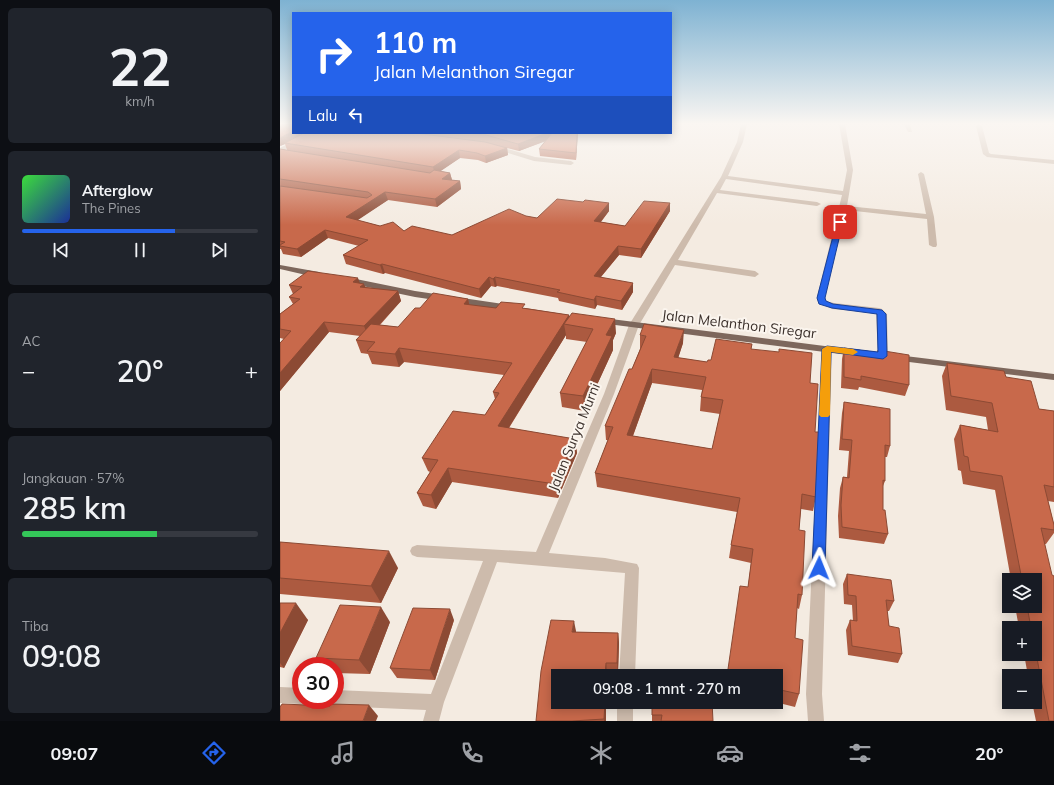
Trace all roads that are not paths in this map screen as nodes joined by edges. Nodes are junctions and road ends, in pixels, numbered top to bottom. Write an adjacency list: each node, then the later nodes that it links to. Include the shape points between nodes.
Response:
1 (529, 158): 5 (street)
2 (733, 158): 8 (street, Jalan Surya Murni)
3 (848, 158): 10 (street, via 850,170)
4 (1007, 158): 6 (street)
5 (571, 162)
6 (1054, 162)
7 (921, 174): 13 (street)
8 (724, 177): 9 (street, Jalan Surya Murni); 10 (street)
9 (715, 191): 11 (street); 15 (street, Jalan Surya Murni)
10 (846, 193): 12 (street)
11 (817, 204)
12 (843, 208): 13 (street); 24 (street, via 821,298 822,302 832,306 882,314)
13 (930, 217): 14 (street)
14 (933, 245)
15 (674, 262): 17 (street); 22 (street, Jalan Surya Murni)
16 (280, 267): 18 (main road)
17 (755, 274)
18 (325, 276)
19 (340, 279): 20 (main road, via 415,294)
20 (517, 309)
21 (596, 320): 22 (main road, Jalan Melanthon Siregar)
22 (634, 326): 23 (main road, Jalan Melanthon Siregar); 28 (street, Jalan Surya Murni, via 609,394)
23 (827, 349): 24 (main road, Jalan Melanthon Siregar); 37 (street, via 814,694)
24 (876, 355): 25 (main road, Jalan Melanthon Siregar)
25 (1054, 377)
26 (417, 551): 27 (street)
27 (492, 556): 28 (street); 33 (street)
28 (540, 558): 29 (street, via 632,568)
29 (627, 669)
30 (280, 695): 31 (street)
31 (292, 696)
32 (344, 698): 33 (street)
33 (436, 702): 35 (street)
34 (625, 709): 36 (street)
35 (431, 721)
36 (625, 721)
37 (816, 721)

